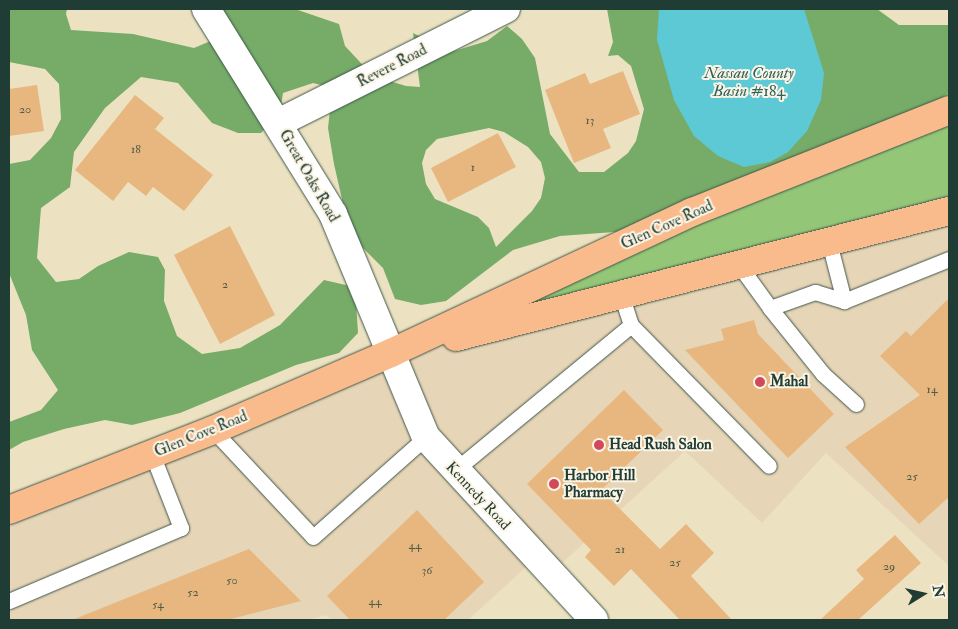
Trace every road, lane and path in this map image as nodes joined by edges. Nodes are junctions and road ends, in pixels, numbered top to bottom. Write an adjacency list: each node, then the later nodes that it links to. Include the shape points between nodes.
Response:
1 (206, 9): 4 (street, Great Oaks Road)
2 (506, 9): 4 (street, Revere Road)
3 (949, 110): 13 (main road, Glen Cove Road, via 692,212)
4 (278, 123): 13 (street, Great Oaks Road, via 333,214)
5 (949, 211): 6 (main road, Glen Cove Road)
6 (829, 242): 8 (main road, Glen Cove Road); 10 (lane)
7 (949, 259): 10 (lane)
8 (738, 265): 9 (main road, Glen Cove Road); 11 (lane)
9 (622, 294): 12 (lane); 13 (main road, Glen Cove Road)
10 (844, 300): 11 (lane, via 815,292)
11 (770, 308): 14 (lane, via 823,374)
12 (631, 326): 18 (lane); 19 (lane)
13 (391, 353): 15 (main road, Glen Cove Road); 16 (street, Kennedy Road)
14 (856, 404)
15 (213, 430): 16 (lane, via 313,536); 17 (main road, Glen Cove Road)
16 (426, 437): 19 (street, Kennedy Road)
17 (152, 454): 20 (main road, Glen Cove Road); 21 (lane, via 182,528)
18 (769, 466)
19 (454, 471): 22 (street, Kennedy Road)
20 (9, 510)
21 (9, 601)
22 (594, 620)

